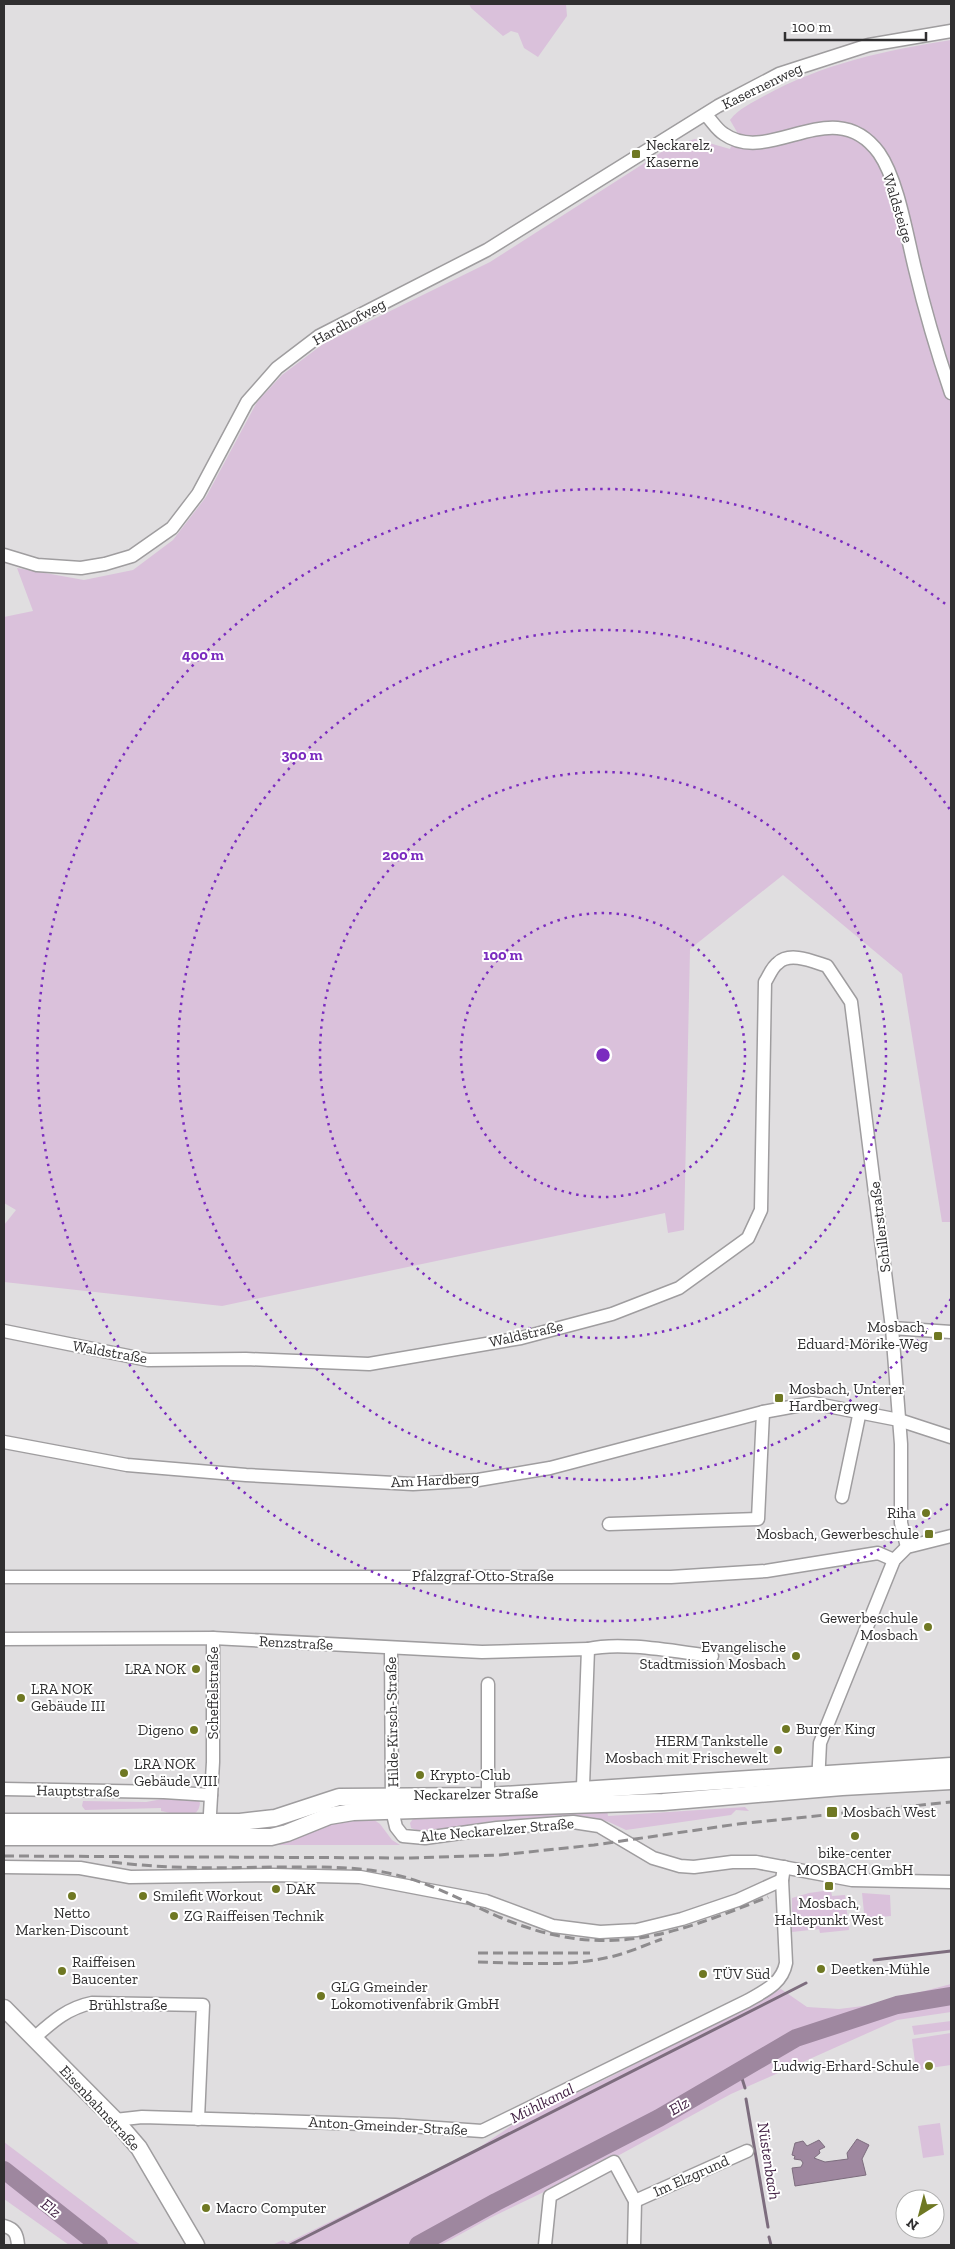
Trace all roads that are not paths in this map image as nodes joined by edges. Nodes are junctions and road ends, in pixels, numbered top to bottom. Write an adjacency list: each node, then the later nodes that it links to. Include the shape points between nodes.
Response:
1 (951, 31): 2 (street, Kasernenweg, via 868,45 779,74)
2 (706, 115): 3 (street, Kasernenweg); 4 (street, Waldsteige, via 724,135 747,143 764,143 822,128 837,128 860,136 880,154 896,189 931,334)
3 (641, 154): 5 (street, Hardhofweg, via 487,250 319,336 277,368 246,402 198,494 172,528 132,556 81,568 37,565)
4 (951, 393)
5 (4, 554)
6 (778, 962): 7 (street, Schillerstraße, via 802,958 827,966 851,1002); 8 (street, Waldstraße, via 765,982 763,1000 761,1210 748,1238 679,1288 612,1314 521,1338 369,1364 246,1359 148,1360)
7 (892, 1328): 9 (street); 12 (street, Schillerstraße)
8 (4, 1331)
9 (951, 1332)
10 (860, 1411): 11 (street, Am Hardberg, via 812,1403); 12 (street, Am Hardberg); 15 (street)
11 (763, 1412): 14 (street, Am Hardberg, via 550,1468 478,1480 413,1484 126,1465); 16 (street, via 758,1519)
12 (899, 1420): 13 (street, Am Hardberg); 18 (street, Schillerstraße, via 901,1524)
13 (951, 1437)
14 (4, 1442)
15 (842, 1497)
16 (609, 1524)
17 (951, 1536): 18 (street)
18 (906, 1547): 19 (street)
19 (894, 1560): 20 (street, Pfalzgraf-Otto-Straße, via 878,1553 766,1571 679,1577); 29 (street, via 820,1743)
20 (4, 1577)
21 (213, 1638): 22 (street, Renzstraße); 23 (street, Renzstraße); 33 (street, Scheffelstraße)
22 (4, 1639)
23 (392, 1648): 24 (street, Renzstraße, via 482,1652); 32 (street, Hilde-Kirsch-Straße)
24 (588, 1649): 25 (street, Renzstraße, via 598,1646); 31 (street, via 583,1766)
25 (712, 1656)
26 (488, 1684): 34 (street)
27 (951, 1766): 29 (main road, Neckarelzer Straße)
28 (951, 1781): 29 (main road)
29 (818, 1782): 31 (main road, Neckarelzer Straße); 35 (main road, via 662,1802)
30 (4, 1789): 33 (street, Hauptstraße)
31 (585, 1791): 34 (main road, Neckarelzer Straße); 35 (street)
32 (393, 1794): 34 (main road, Neckarelzer Straße); 35 (main road); 36 (main road, Neckarelzer Straße, via 340,1797 263,1821); 39 (main road, via 353,1812 329,1816 271,1837); 41 (street, Alte Neckarelzer Straße, via 396,1827 409,1838 574,1822 599,1826 652,1858 680,1866 756,1862)
33 (211, 1795): 36 (street, Scheffelstraße)
34 (488, 1796)
35 (597, 1805)
36 (210, 1821): 37 (main road, Neckarelzer Straße); 39 (street, Scheffelstraße)
37 (4, 1822)
38 (4, 1837): 39 (main road)
39 (208, 1838)
40 (4, 1867): 41 (street, via 80,1868 130,1877 360,1877 486,1901 553,1926 600,1932 637,1930 682,1919 738,1900)
41 (783, 1873): 42 (street, Alte Neckarelzer Straße, via 852,1880); 45 (street, Anton-Gmeinder-Straße, via 786,1963 772,1986 482,2131)
42 (951, 1882)
43 (4, 2008): 44 (main road, Eisenbahnstraße)
44 (34, 2038): 45 (street, Brühlstraße, via 76,2006 92,2003 203,2005); 46 (main road, Eisenbahnstraße)
45 (198, 2119): 46 (street, Anton-Gmeinder-Straße, via 142,2117)
46 (115, 2120): 51 (main road, Eisenbahnstraße, via 139,2148)
47 (747, 2151): 48 (street, Im Elzgrund)
48 (635, 2201): 52 (street, via 614,2162 550,2196); 53 (street)
49 (4, 2226): 50 (street, via 17,2234)
50 (18, 2245)
51 (196, 2245)
52 (545, 2245)
53 (634, 2245)

